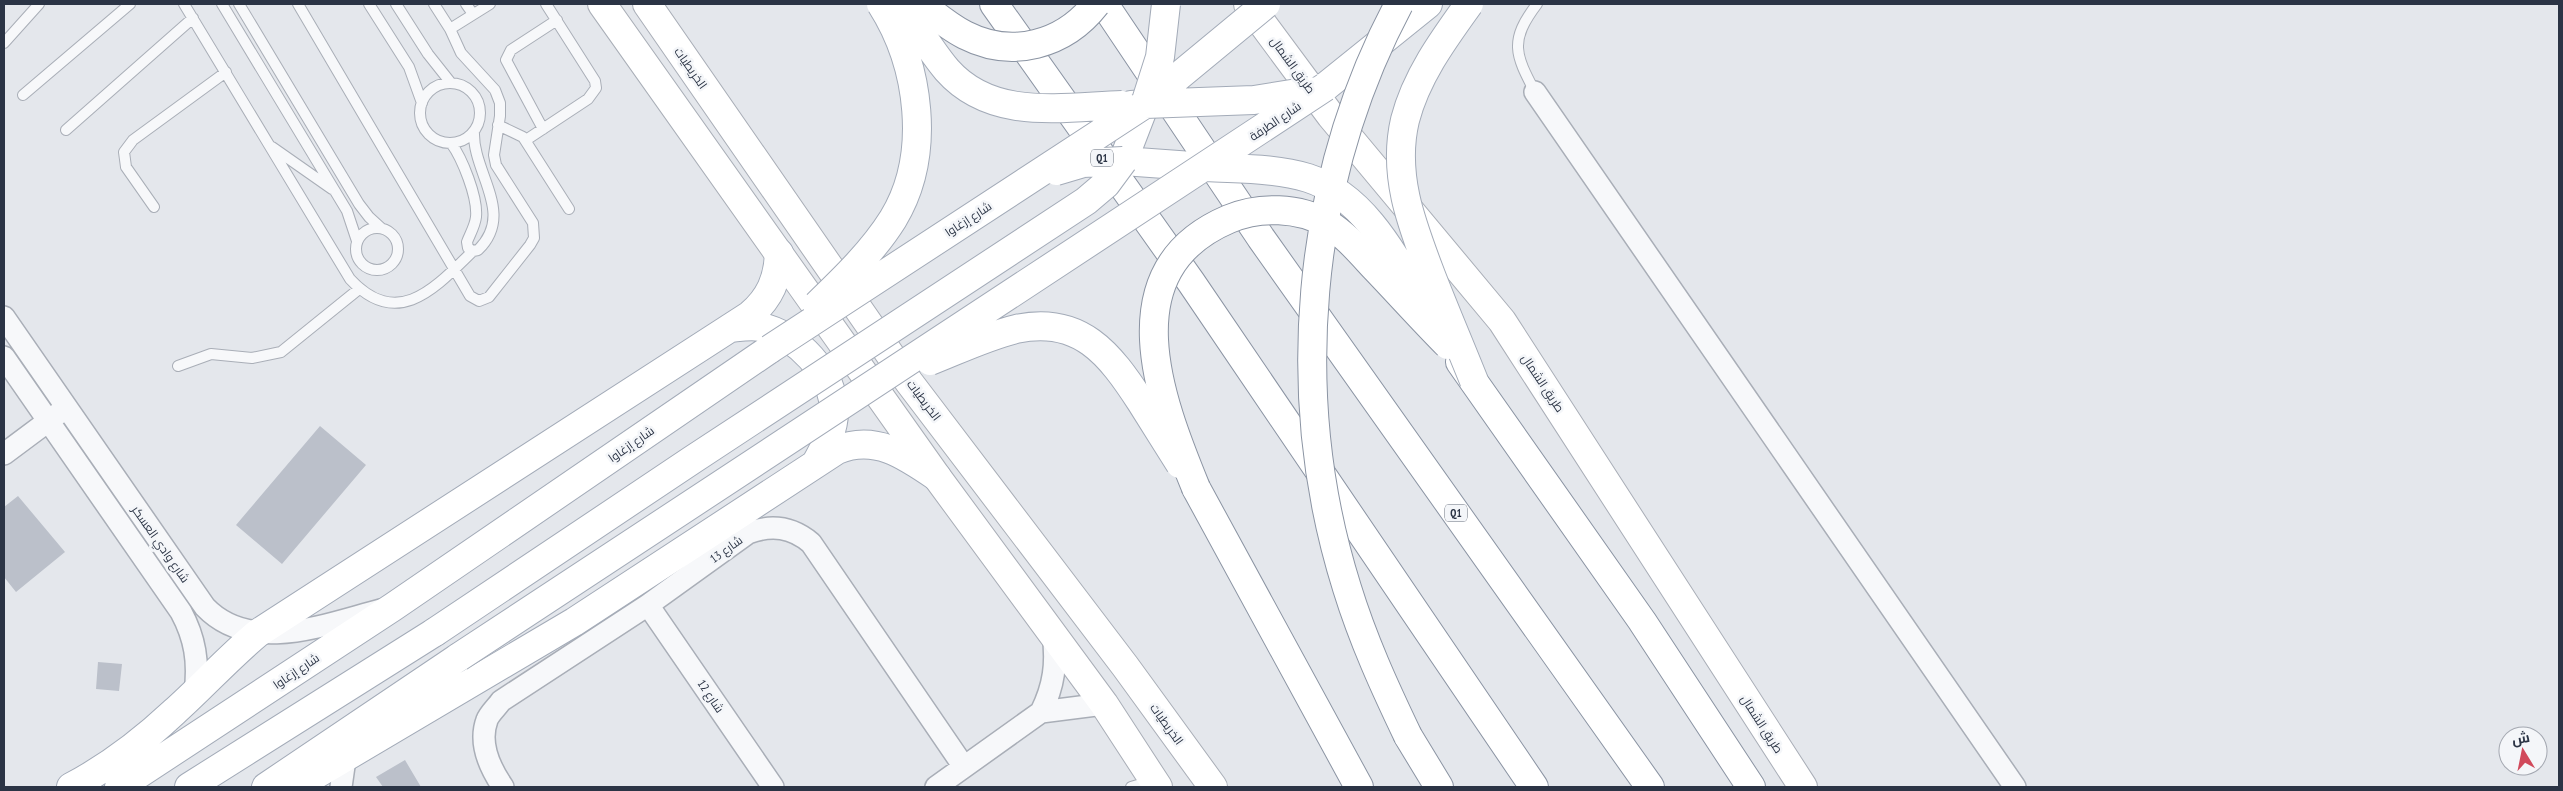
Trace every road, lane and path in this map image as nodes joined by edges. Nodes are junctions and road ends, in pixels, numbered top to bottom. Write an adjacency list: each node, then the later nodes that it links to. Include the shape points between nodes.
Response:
1 (39, 4): 32 (lane)
2 (130, 4): 37 (lane)
3 (184, 4): 29 (lane)
4 (222, 4): 49 (lane)
5 (239, 4): 53 (lane, via 359,204)
6 (298, 4): 57 (lane)
7 (368, 4): 38 (lane, via 409,67)
8 (396, 4): 34 (lane, via 435,64)
9 (434, 4): 31 (lane)
10 (466, 4): 28 (lane)
11 (490, 4): 28 (lane)
12 (546, 4): 30 (lane)
13 (602, 4): 56 (main road)
14 (647, 4): 93 (main road, الخريطيات, via 910,382 1126,666)
15 (881, 4): 62 (main road, bridge, via 901,43 913,90 917,129 910,178 897,212 868,250)
16 (902, 4): 39 (main road, bridge, via 947,69 969,90 986,99 1028,108)
17 (920, 4): 19 (main road, bridge, via 966,36 988,44 1016,48 1058,37)
18 (994, 4): 96 (main road, Q1, via 1196,291)
19 (1096, 4)
20 (1104, 4): 97 (main road, Q1, via 1267,246)
21 (1166, 4): 39 (main road, bridge, via 1160,57)
22 (1248, 4): 99 (main road, طريق الشمال, via 1331,116 1502,321)
23 (1266, 4): 39 (main road, bridge)
24 (1399, 4): 95 (main road, bridge, via 1364,77 1340,150 1324,218 1317,265 1312,374 1317,445 1346,587 1370,656 1408,736)
25 (1428, 4): 35 (main road, شارع الطرفة, bridge)
26 (1468, 4): 66 (main road, bridge, via 1435,52 1418,86 1406,120 1401,159 1405,198 1415,232)
27 (1537, 4): 36 (lane, via 1523,22 1517,43 1520,63)
28 (473, 14): 31 (lane)
29 (193, 18): 33 (lane); 42 (lane)
30 (557, 20): 41 (lane, via 511,50 506,60); 41 (lane, via 595,81 596,88 588,99)
31 (450, 29): 40 (lane, via 461,53 495,90 500,103)
32 (4, 43)
33 (226, 72): 46 (lane); 51 (lane, via 133,140 124,152 126,167)
34 (451, 82): 38 (lane, via 433,88); 43 (lane, via 469,89 479,104 480,113)
35 (1325, 87): 39 (main road, bridge, via 1270,98); 48 (main road, شارع الطرفة, bridge)
36 (1536, 92): 100 (street)
37 (23, 95)
38 (422, 103): 45 (lane, via 420,112 426,130 441,141)
39 (1145, 104): 47 (main road); 50 (main road, شارع إزغاوا, bridge)
40 (498, 125): 44 (lane, via 515,131); 57 (lane, via 496,165 533,223 534,238 485,300 479,301 470,296)
41 (544, 129): 44 (lane)
42 (66, 130)
43 (474, 131): 45 (lane); 55 (lane, via 475,148 493,201 495,217 491,234 483,246)
44 (526, 140): 52 (lane)
45 (451, 143): 55 (lane, via 459,155 476,208 475,224 467,242)
46 (269, 145): 49 (lane); 58 (lane)
47 (1123, 162): 48 (main road); 50 (main road, bridge, via 1064,167); 86 (main road, bridge, via 1106,184 1086,201 435,632)
48 (1206, 167): 61 (main road, bridge, via 1294,174 1323,184 1346,200 1387,246); 65 (main road, شارع الطرفة, bridge)
49 (335, 191): 54 (lane, via 350,218)
50 (1005, 195): 62 (main road, شارع إزغاوا, bridge)
51 (154, 206)
52 (569, 209)
53 (381, 228): 54 (lane, via 367,230); 54 (lane, via 394,235 398,242 397,257 387,268 372,270 360,262 356,255)
54 (357, 241)
55 (473, 251): 57 (lane)
56 (778, 253): 60 (main road, via 775,281 769,294 750,315); 71 (main road)
57 (455, 268): 58 (lane, via 435,288 411,300 384,301)
58 (359, 289): 64 (lane, via 282,352 252,358 211,354)
59 (4, 316): 67 (street, شارع وادي العسكر)
60 (730, 328): 70 (main road, via 759,327 774,332 802,348 818,369 832,397 834,412 832,429); 76 (main road)
61 (1448, 345): 66 (main road, bridge); 72 (main road, bridge, via 1352,244 1328,224 1305,215 1264,210 1246,213 1210,228 1190,244 1170,271 1158,296 1153,330 1163,398)
62 (770, 349): 74 (main road, شارع إزغاوا)
63 (4, 357): 68 (street, شارع وادي العسكر)
64 (178, 366)
65 (880, 381): 72 (main road, bridge, via 1016,329 1048,326 1069,331 1097,345 1116,365); 87 (main road, bridge)
66 (1474, 381): 98 (main road, via 1642,621)
67 (67, 407): 68 (street); 73 (street, شارع وادي العسكر)
68 (48, 421): 69 (street); 73 (street, شارع وادي العسكر)
69 (4, 454)
70 (816, 463): 71 (main road, via 850,444 865,443 889,449); 81 (main road, via 574,622)
71 (936, 477): 77 (main road)
72 (1196, 488): 94 (main road)
73 (170, 576): 76 (street, شارع وادي العسكر, via 214,616 234,629); 78 (street, شارع وادي العسكر, via 194,642 197,659)
74 (404, 599): 76 (street, شارع وادي العسكر, via 321,625); 85 (main road, شارع إزغاوا)
75 (648, 605): 82 (street, شارع 13, via 748,533 767,527 795,532 811,544); 90 (street, شارع 13, via 501,701 487,719 484,732 485,753); 91 (street, شارع 12)
76 (258, 633): 78 (main road)
77 (1053, 634): 79 (main road); 80 (street, via 1055,674)
78 (194, 692): 84 (main road, via 118,760)
79 (1104, 704): 80 (street); 83 (main road)
80 (1040, 712): 82 (street)
81 (345, 759): 88 (main road); 89 (street)
82 (964, 767): 92 (street)
83 (1147, 785)
84 (71, 787)
85 (119, 787)
86 (189, 787)
87 (266, 787)
88 (295, 787)
89 (341, 787)
90 (503, 787)
91 (773, 787)
92 (936, 787)
93 (1213, 787)
94 (1359, 787)
95 (1439, 787)
96 (1534, 787)
97 (1650, 787)
98 (1751, 787)
99 (1803, 787)
100 (2015, 787)

